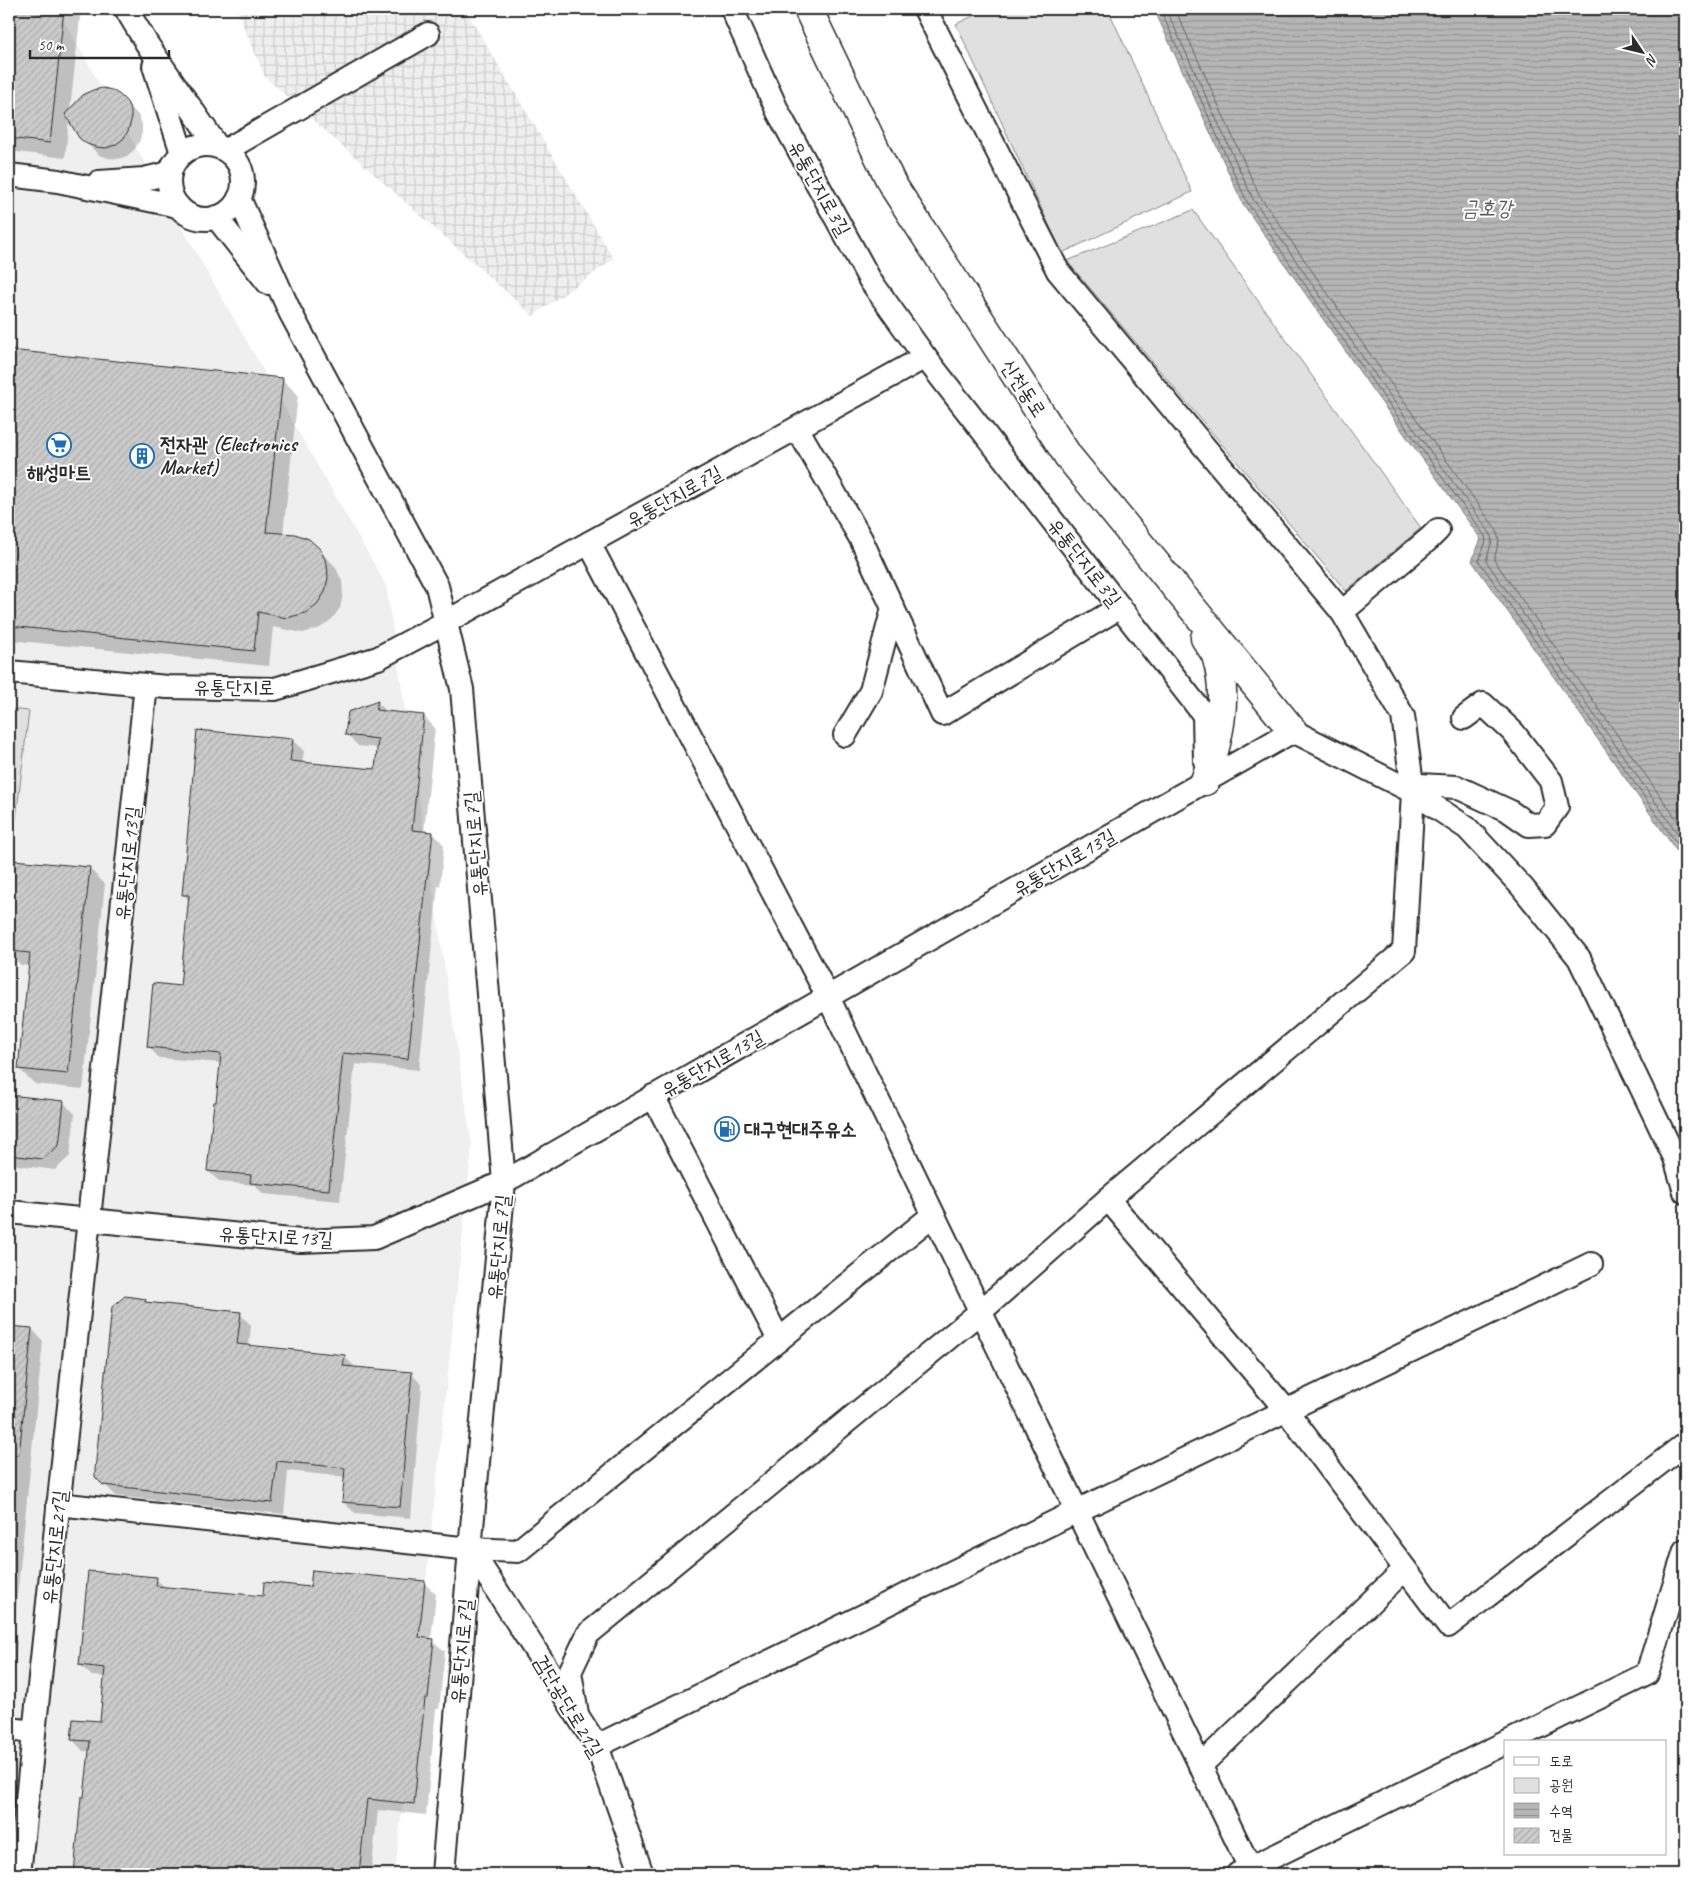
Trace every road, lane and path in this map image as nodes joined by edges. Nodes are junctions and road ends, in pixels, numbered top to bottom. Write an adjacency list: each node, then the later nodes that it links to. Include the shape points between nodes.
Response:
1 (126, 9): 6 (street)
2 (732, 9): 16 (street, 유통단지로3길, via 778,112 870,280)
3 (808, 9): 20 (main road, 신천동로, via 892,184 1068,456)
4 (925, 9): 23 (street, via 1058,271)
5 (428, 34): 7 (street)
6 (147, 44): 7 (street); 8 (street)
7 (222, 148): 8 (street, via 210,144 197,145); 12 (street, via 239,165 243,177)
8 (182, 153): 9 (street, via 176,158)
9 (170, 173): 11 (street, via 103,182); 13 (street, via 170,193)
10 (9, 175): 11 (street)
11 (58, 181): 13 (street)
12 (239, 198): 14 (street, via 229,211); 15 (street)
13 (178, 206): 14 (street, via 195,218)
14 (216, 217): 15 (street)
15 (290, 312): 24 (street, 유통단지로7길, via 437,586)
16 (925, 357): 17 (street); 21 (street, 유통단지로3길)
17 (797, 428): 19 (street, 유통단지로7길); 22 (street, via 861,540)
18 (1438, 530): 23 (street)
19 (589, 543): 24 (street, 유통단지로7길); 32 (street)
20 (1172, 583): 28 (main road, 신천동로); 30 (main road, via 1216,657 1223,690 1218,742)
21 (1120, 607): 22 (street, via 942,714); 30 (street, 유통단지로3길, via 1204,715)
22 (893, 608): 29 (street, via 870,692)
23 (1342, 612): 31 (street, via 1403,716)
24 (446, 622): 26 (street, 유통단지로, via 378,658 275,689); 34 (street, 유통단지로7길, via 462,689)
25 (9, 672): 26 (street, 유통단지로)
26 (146, 685): 39 (street, 유통단지로13길)
27 (1464, 718): 31 (street, via 1483,704 1512,732 1551,781 1558,807 1545,824 1529,825 1509,811 1456,787 1419,784)
28 (1293, 731): 30 (street, 유통단지로13길); 31 (street)
29 (845, 734)
30 (1205, 781): 32 (street, 유통단지로13길)
31 (1413, 792): 35 (street, via 1466,828 1522,886 1579,958 1675,1158); 36 (street, via 1404,951)
32 (828, 997): 33 (street, 유통단지로13길); 38 (street)
33 (653, 1096): 34 (street, 유통단지로13길); 42 (street)
34 (504, 1182): 39 (street, 유통단지로13길, via 374,1238 301,1241); 47 (street, 유통단지로7길)
35 (1685, 1192)
36 (1108, 1200): 41 (street); 43 (street)
37 (9, 1212): 39 (street, 유통단지로13길)
38 (934, 1215): 41 (street); 42 (street)
39 (88, 1221): 45 (street, 유통단지로21길)
40 (1591, 1264): 43 (street)
41 (980, 1312): 46 (street); 50 (street, via 588,1634 570,1672)
42 (778, 1340): 47 (street, via 518,1551)
43 (1286, 1410): 46 (street); 49 (street)
44 (1685, 1444): 49 (street, via 1448,1626)
45 (58, 1504): 47 (street); 52 (street, 유통단지로21길)
46 (1077, 1510): 55 (street); 56 (street)
47 (470, 1549): 50 (street, 검단공단로21길); 59 (street, 유통단지로7길)
48 (1685, 1550): 53 (street, via 1647,1674)
49 (1405, 1569): 56 (street)
50 (577, 1714): 55 (street, 검단공단로21길)
51 (9, 1729): 52 (street)
52 (34, 1732): 58 (street, 유통단지로21길)
53 (1511, 1740)
54 (1504, 1743): 57 (street)
55 (597, 1746): 60 (street, 검단공단로21길)
56 (1200, 1766): 57 (street)
57 (1244, 1871)
58 (19, 1874)
59 (443, 1874)
60 (642, 1874)

